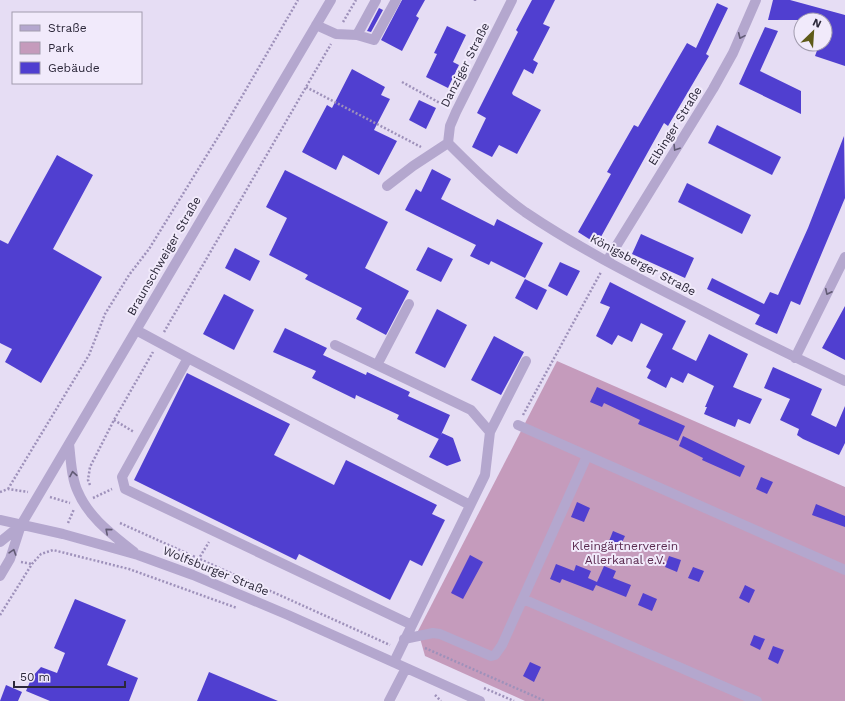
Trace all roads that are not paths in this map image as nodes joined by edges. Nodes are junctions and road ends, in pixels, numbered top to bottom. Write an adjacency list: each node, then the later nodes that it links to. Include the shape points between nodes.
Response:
1 (331, 0): 6 (street, Braunschweiger Straße)
2 (376, 0): 7 (street)
3 (396, 0): 7 (street, via 374,40)
4 (512, 0): 8 (street, Danziger Straße, via 456,112 450,126)
5 (756, 0): 11 (street, Elbinger Straße, one-way to 11, via 733,53 713,89)
6 (316, 25): 7 (street, via 336,34); 13 (street, Braunschweiger Straße)
7 (356, 35)
8 (448, 143): 9 (street); 11 (street, Königsberger Straße, via 524,211)
9 (387, 186)
10 (845, 257): 16 (street, one-way to 16)
11 (607, 261): 16 (street, Königsberger Straße)
12 (409, 304): 18 (street)
13 (136, 330): 15 (street); 22 (street, Braunschweiger Straße)
14 (335, 345): 18 (street)
15 (188, 358): 24 (street); 32 (street, via 122,477 125,489)
16 (796, 358): 19 (street, Königsberger Straße)
17 (526, 361): 21 (street)
18 (377, 365): 21 (street, via 471,410)
19 (845, 380)
20 (518, 424): 23 (street)
21 (490, 432): 24 (street, via 485,474)
22 (69, 444): 26 (street, Braunschweiger Straße); 28 (street, one-way to 22, via 89,512 77,492)
23 (587, 456): 29 (street); 31 (street)
24 (470, 505): 32 (street)
25 (0, 520): 26 (street, Wolfsburger Straße)
26 (21, 525): 27 (street, Braunschweiger Straße); 28 (street, Wolfsburger Straße); 30 (street, Braunschweiger Straße, one-way to 26, via 10,559)
27 (0, 542)
28 (138, 555): 34 (street, Wolfsburger Straße, via 193,575)
29 (845, 570)
30 (0, 576)
31 (523, 599): 33 (street, via 495,655 491,656 440,634); 39 (street)
32 (412, 625): 33 (street)
33 (404, 639): 34 (street)
34 (394, 662): 35 (street, Wolfsburger Straße)
35 (406, 668): 36 (street, Wolfsburger Straße); 37 (street)
36 (463, 698): 38 (street, Wolfsburger Straße)
37 (390, 701)
38 (480, 701)
39 (757, 701)

